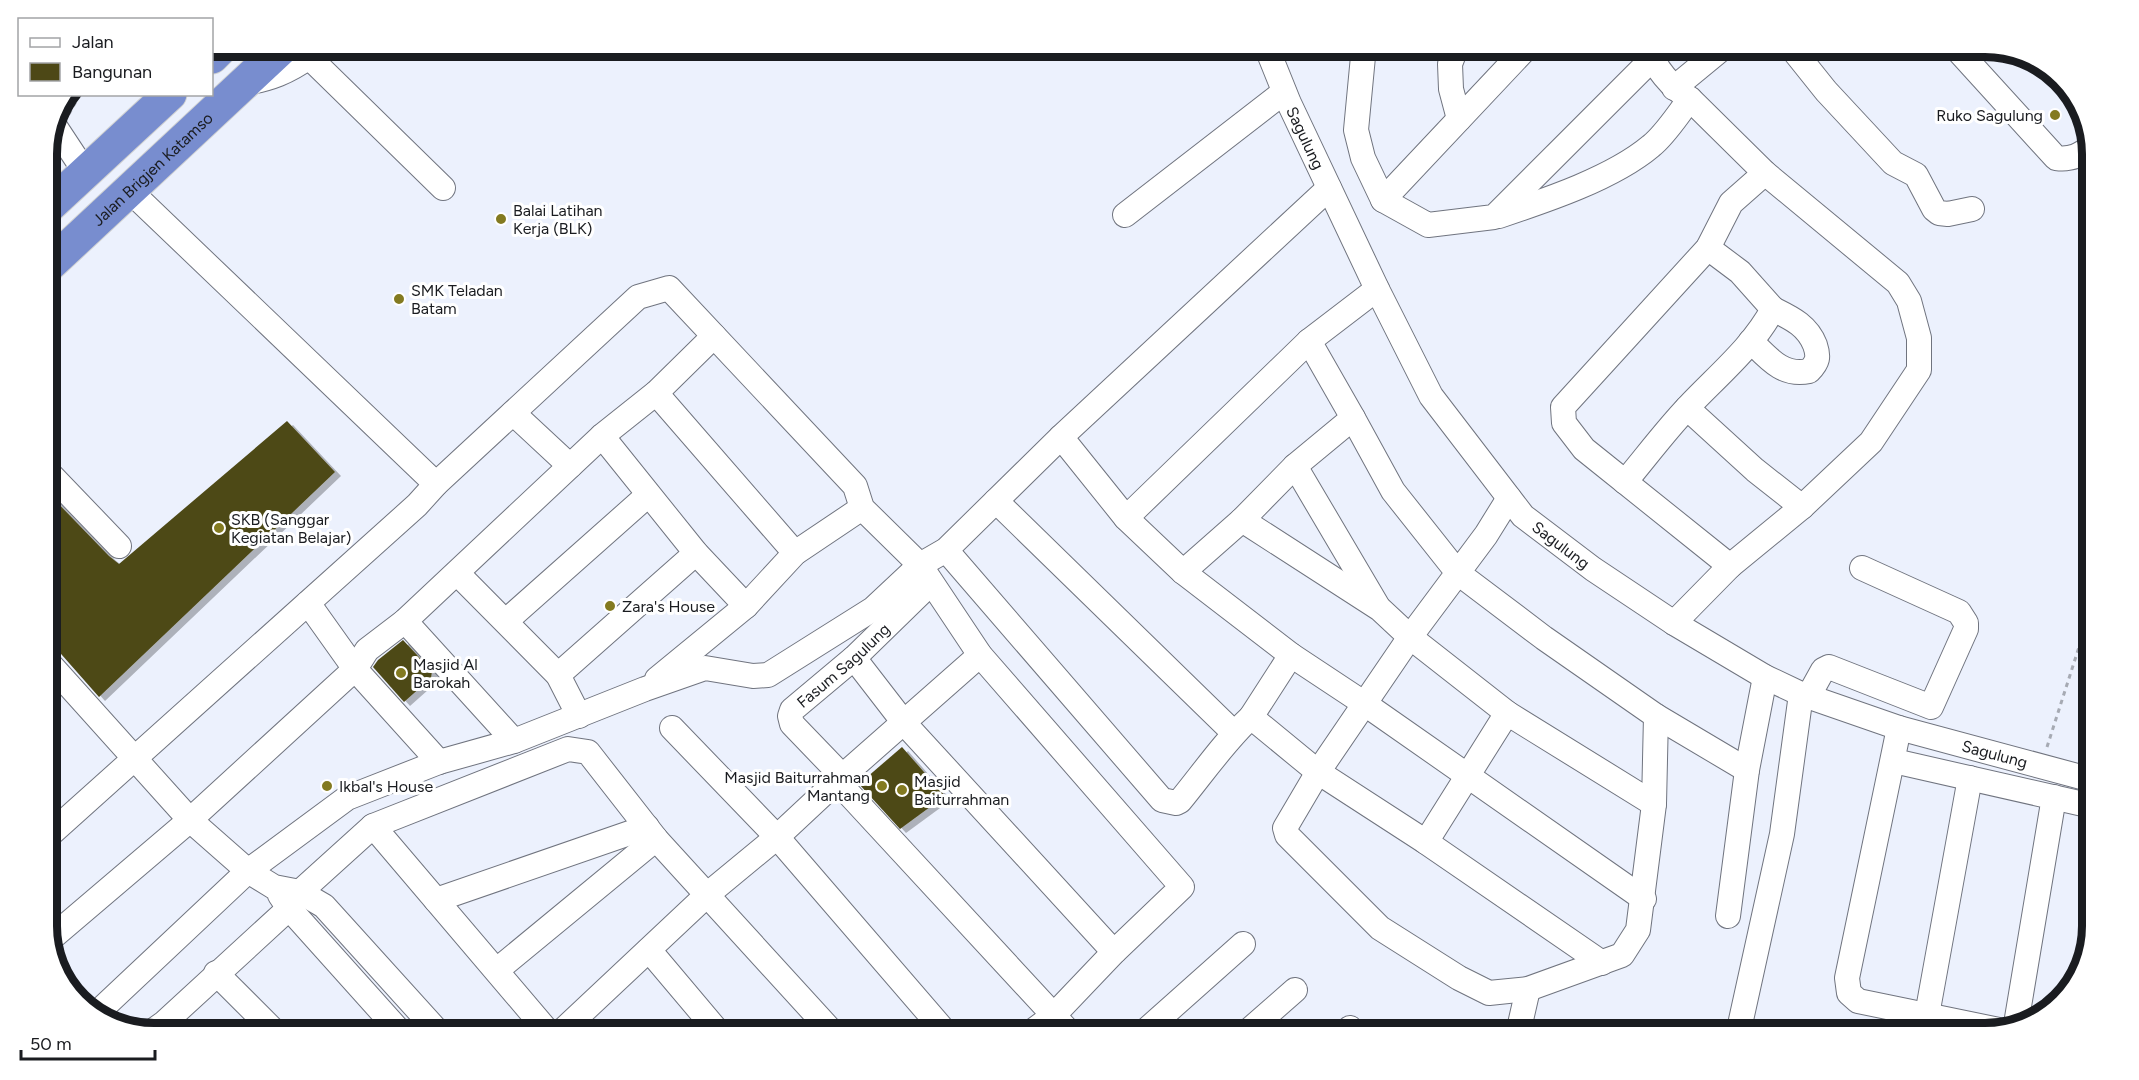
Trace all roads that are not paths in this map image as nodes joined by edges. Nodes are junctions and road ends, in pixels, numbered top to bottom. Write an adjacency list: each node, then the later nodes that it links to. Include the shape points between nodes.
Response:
1 (292, 57): 22 (highway, Jalan Brigjen Katamso, via 246,83)
2 (311, 57): 20 (street)
3 (1270, 57): 12 (street, Sagulung)
4 (1363, 57): 24 (street, via 1356,130 1363,158)
5 (1453, 57): 15 (street, via 1451,89)
6 (1518, 57): 15 (street)
7 (1646, 57): 27 (street)
8 (1653, 57): 13 (street)
9 (1715, 57): 13 (street)
10 (1799, 57): 25 (street, via 1893,163 1916,175 1934,210 1948,214)
11 (1964, 57): 17 (street, via 2056,158 2067,159)
12 (1284, 92): 21 (street, Sagulung); 26 (street)
13 (1682, 93): 19 (street); 27 (street, via 1653,145 1622,166)
14 (168, 96): 18 (highway)
15 (1459, 119): 24 (street)
16 (59, 133): 18 (street)
17 (2082, 153)
18 (85, 172): 23 (highway)
19 (1765, 173): 28 (street, via 1731,203); 49 (street, via 1898,284 1909,301 1919,338 1919,370 1871,442)
20 (443, 188)
21 (1329, 188): 30 (street, Sagulung); 40 (street)
22 (129, 190): 29 (highway, Jalan Brigjen Katamso); 45 (street)
23 (57, 199)
24 (1383, 200): 27 (street, via 1428,225)
25 (1972, 209)
26 (1125, 215)
27 (1494, 217)
28 (1708, 248): 31 (street, via 1740,272); 44 (street, via 1563,406 1564,423 1584,449)
29 (57, 258)
30 (1377, 289): 33 (street); 47 (street, Sagulung, via 1431,396)
31 (1773, 309): 34 (street); 34 (street, via 1804,327 1818,353 1818,361 1809,371 1791,372 1778,367)
32 (714, 336): 35 (street); 37 (street, via 669,288 638,297); 50 (street, via 855,486)
33 (1309, 340): 38 (street); 51 (street)
34 (1751, 341): 36 (street)
35 (656, 393): 39 (street); 56 (street)
36 (1687, 408): 44 (street); 49 (street)
37 (513, 413): 41 (street); 45 (street)
38 (1353, 418): 42 (street); 61 (street, via 1393,491)
39 (602, 436): 41 (street); 46 (street)
40 (1061, 437): 48 (street); 51 (street)
41 (570, 466): 60 (street)
42 (1296, 466): 52 (street); 65 (street)
43 (57, 481): 53 (street)
44 (1626, 482): 57 (street)
45 (436, 484): 63 (street)
46 (648, 495): 55 (street); 67 (street)
47 (1509, 498): 61 (street); 68 (street, Sagulung, via 1523,516)
48 (996, 501): 54 (street); 85 (street)
49 (1802, 507): 57 (street)
50 (862, 508): 56 (street); 62 (street)
51 (1126, 518): 59 (street)
52 (1242, 520): 59 (street); 65 (street)
53 (119, 546)
54 (946, 550): 62 (street); 85 (street, via 1162,800 1180,801)
55 (696, 553): 64 (street); 75 (street)
56 (795, 553): 64 (street)
57 (1730, 566): 68 (street)
58 (1862, 568): 80 (street, via 1959,612 1964,618 1966,629)
59 (1183, 572): 71 (street)
60 (457, 573): 66 (street); 67 (street)
61 (1458, 573): 69 (street); 83 (street)
62 (926, 574): 70 (street); 72 (street, Fasum Sagulung); 77 (street, via 768,675 705,668)
63 (308, 603): 73 (street); 90 (street)
64 (746, 606): 77 (street)
65 (1380, 609): 69 (street)
66 (405, 621): 73 (street, via 367,650); 89 (street)
67 (506, 621): 75 (street)
68 (1674, 623): 76 (street, Sagulung)
69 (1410, 637): 79 (street); 81 (street)
70 (980, 655): 84 (street); 117 (street, via 1182,887)
71 (1291, 655): 79 (street); 85 (street)
72 (854, 658): 84 (street); 98 (street, Fasum Sagulung, via 792,710 790,716 792,724)
73 (355, 669): 92 (street); 102 (street)
74 (57, 672): 90 (street)
75 (558, 675): 82 (street)
76 (1765, 677): 78 (street, Sagulung); 93 (street)
77 (645, 689): 82 (street)
78 (1804, 696): 80 (street, via 1829,667); 87 (street, Sagulung); 127 (street, via 1782,834)
79 (1365, 704): 94 (street); 95 (street)
80 (1931, 707): 88 (street)
81 (1507, 713): 95 (street); 100 (street)
82 (579, 716): 89 (street)
83 (1656, 716): 93 (street); 100 (street)
84 (905, 724): 98 (street); 117 (street)
85 (1242, 725): 94 (street)
86 (672, 728): 106 (street)
87 (1899, 729): 88 (street, Sagulung); 91 (street)
88 (1923, 735): 96 (street, Sagulung)
89 (514, 741): 92 (street)
90 (134, 759): 102 (street); 104 (street)
91 (1894, 761): 97 (street); 124 (street, via 1847,978 1849,993 1858,1001)
92 (438, 762): 108 (street, via 347,798)
93 (1747, 770): 113 (street)
94 (1318, 772): 107 (street); 121 (street, via 1285,828 1287,835 1380,928 1489,993)
95 (1467, 775): 107 (street); 110 (street)
96 (2082, 777)
97 (1970, 778): 99 (street); 124 (street)
98 (840, 779): 106 (street); 125 (street)
99 (2054, 798): 101 (street); 126 (street)
100 (1654, 804): 110 (street)
101 (2082, 804)
102 (190, 820): 108 (street); 114 (street)
103 (373, 826): 105 (street, via 568,749 588,752); 111 (street); 112 (street)
104 (57, 828)
105 (651, 833): 109 (street); 111 (street); 119 (street)
106 (777, 837): 109 (street); 136 (street)
107 (1426, 842): 118 (street)
108 (248, 871): 112 (street); 123 (street)
109 (708, 894): 116 (street); 135 (street)
110 (1644, 899): 118 (street, via 1638,930 1622,955)
111 (436, 900): 119 (street)
112 (298, 907): 120 (street); 130 (street); 131 (street, via 324,906)
113 (1728, 916)
114 (57, 933)
115 (1243, 944): 139 (street)
116 (649, 950): 133 (street); 134 (street)
117 (1114, 952): 125 (street)
118 (1602, 963): 121 (street)
119 (497, 970): 132 (street)
120 (216, 973): 128 (street); 129 (street)
121 (1528, 989): 141 (street)
122 (1295, 990): 140 (street)
123 (102, 1008)
124 (1927, 1015): 142 (street)
125 (1053, 1016): 137 (street); 138 (street)
126 (2017, 1018)
127 (1741, 1020)
128 (169, 1023)
129 (265, 1023)
130 (392, 1023)
131 (429, 1023)
132 (540, 1023)
133 (572, 1023)
134 (710, 1023)
135 (823, 1023)
136 (937, 1023)
137 (1044, 1023)
138 (1060, 1023)
139 (1155, 1023)
140 (1258, 1023)
141 (1520, 1023)
142 (1965, 1023)

